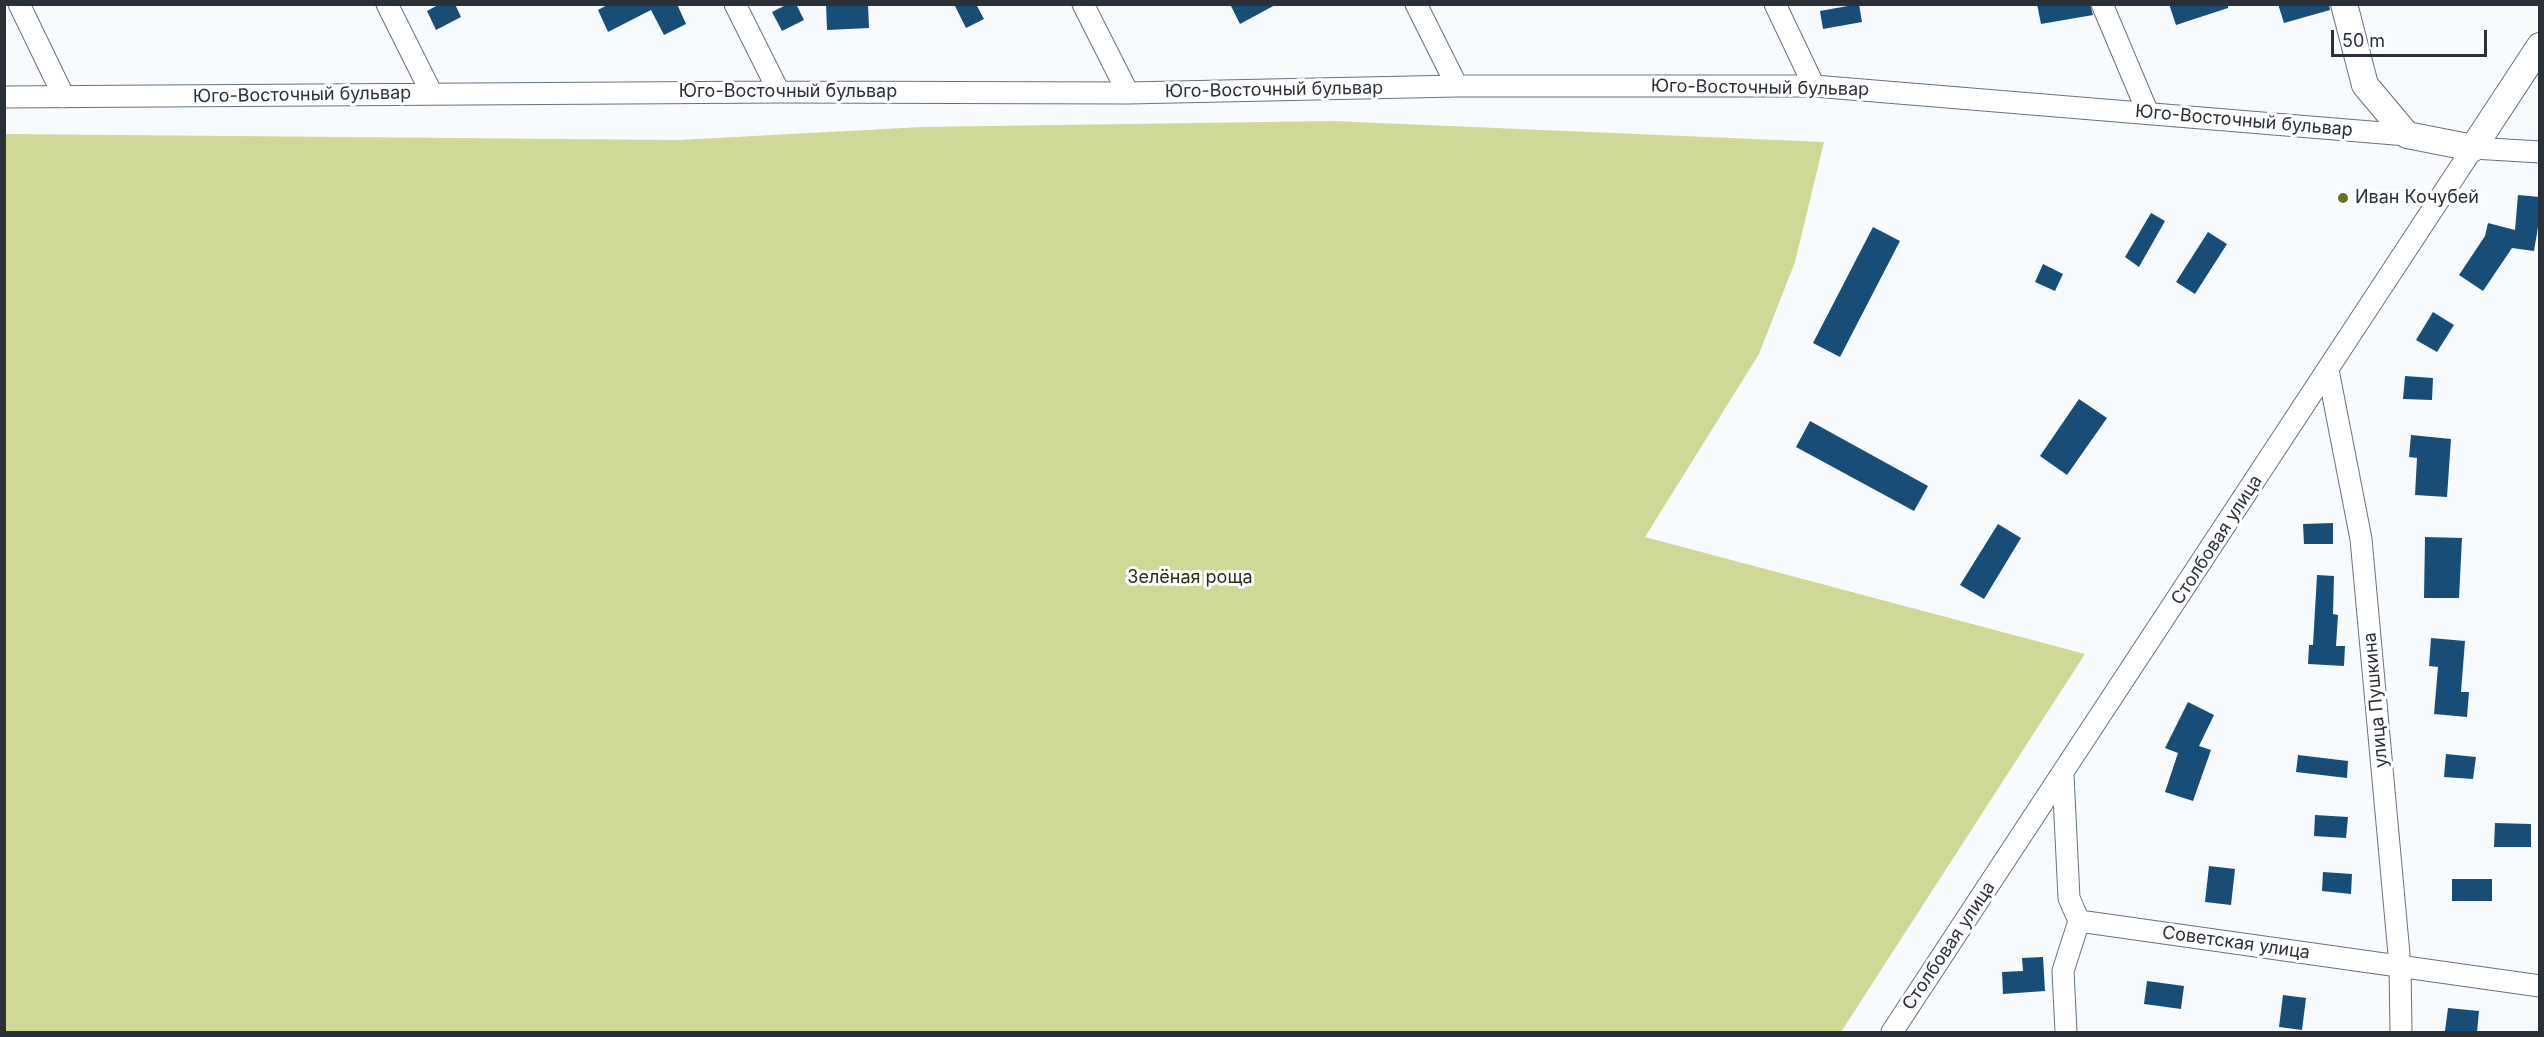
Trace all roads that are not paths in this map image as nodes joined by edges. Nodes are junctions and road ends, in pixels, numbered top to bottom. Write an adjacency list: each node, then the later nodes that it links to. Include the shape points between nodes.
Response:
1 (19, 4): 16 (street)
2 (387, 4): 14 (street)
3 (735, 4): 12 (street)
4 (1083, 4): 13 (street)
5 (1416, 4): 10 (street)
6 (1775, 4): 11 (street)
7 (2102, 4): 17 (street)
8 (2344, 4): 18 (main road, via 2365,85)
9 (2540, 46): 19 (main road, Столбовая улица)
10 (1457, 86): 11 (street, Юго-Восточный бульвар); 13 (street, Юго-Восточный бульвар)
11 (1814, 86): 17 (street, Юго-Восточный бульвар)
12 (780, 92): 13 (street, Юго-Восточный бульвар); 14 (street, Юго-Восточный бульвар)
13 (1128, 93)
14 (432, 94): 16 (street, Юго-Восточный бульвар)
15 (4, 97): 16 (street, Юго-Восточный бульвар)
16 (64, 97)
17 (2148, 112): 18 (street, Юго-Восточный бульвар)
18 (2407, 135): 19 (main road, Юго-Восточный бульвар)
19 (2473, 148): 20 (street, Юго-Восточный бульвар); 21 (street, Столбовая улица)
20 (2540, 152)
21 (2328, 370): 22 (street, Столбовая улица); 24 (street, улица Пушкина, via 2361,539)
22 (2062, 775): 23 (street, via 2069,898); 26 (street, Столбовая улица)
23 (2079, 921): 24 (street, Советская улица); 27 (street, via 2063,971)
24 (2400, 965): 25 (street, Советская улица); 28 (street, улица Пушкина)
25 (2540, 986)
26 (1892, 1032)
27 (2066, 1032)
28 (2401, 1032)

